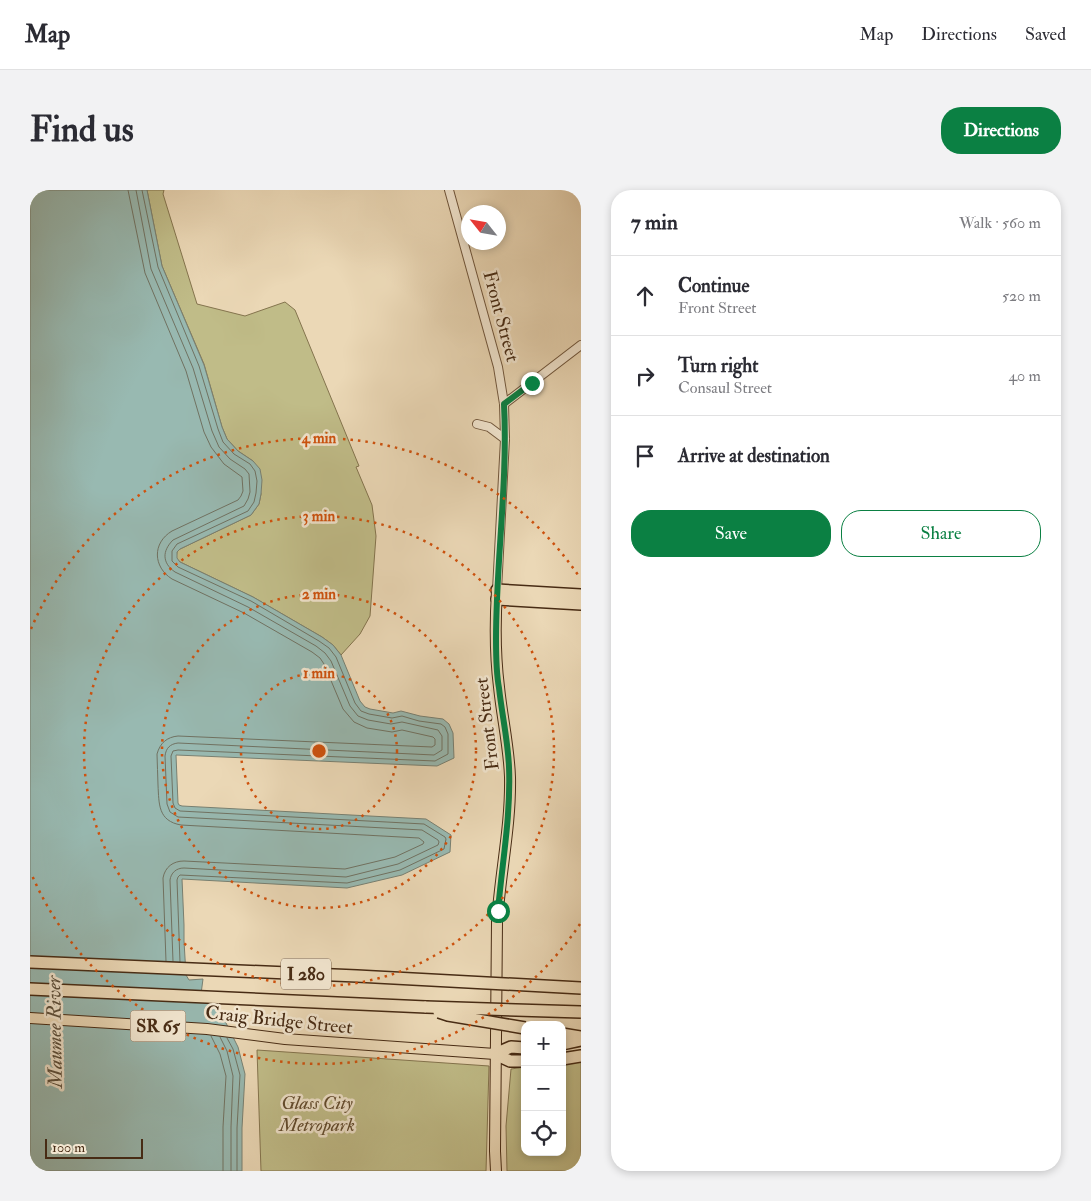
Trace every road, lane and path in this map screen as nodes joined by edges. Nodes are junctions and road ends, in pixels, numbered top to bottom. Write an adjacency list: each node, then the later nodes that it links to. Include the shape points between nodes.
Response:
1 (449, 190): 3 (street, Front Street, via 498,367)
2 (581, 345): 3 (street)
3 (504, 404): 5 (street, Front Street)
4 (477, 424): 5 (street, via 489,427)
5 (505, 439): 6 (street, Front Street)
6 (497, 594): 7 (highway); 8 (highway); 20 (main road, Front Street, via 496,665 510,790 497,922)
7 (581, 595)
8 (581, 604)
9 (30, 962): 10 (highway, I 280, bridge)
10 (581, 988)
11 (30, 989): 12 (highway, I 280)
12 (426, 1007): 13 (highway, I 280, bridge); 15 (highway, bridge, via 448,1015)
13 (581, 1012)
14 (30, 1018): 20 (main road, Craig Bridge Street / SR 65, via 207,1029)
15 (521, 1027)
16 (566, 1035): 17 (highway)
17 (581, 1039): 18 (highway)
18 (566, 1043)
19 (521, 1048): 20 (highway, via 511,1047)
20 (495, 1054): 23 (highway, via 510,1061); 24 (main road, Front Street)
21 (581, 1056): 22 (highway)
22 (566, 1058)
23 (521, 1061)
24 (496, 1171)

